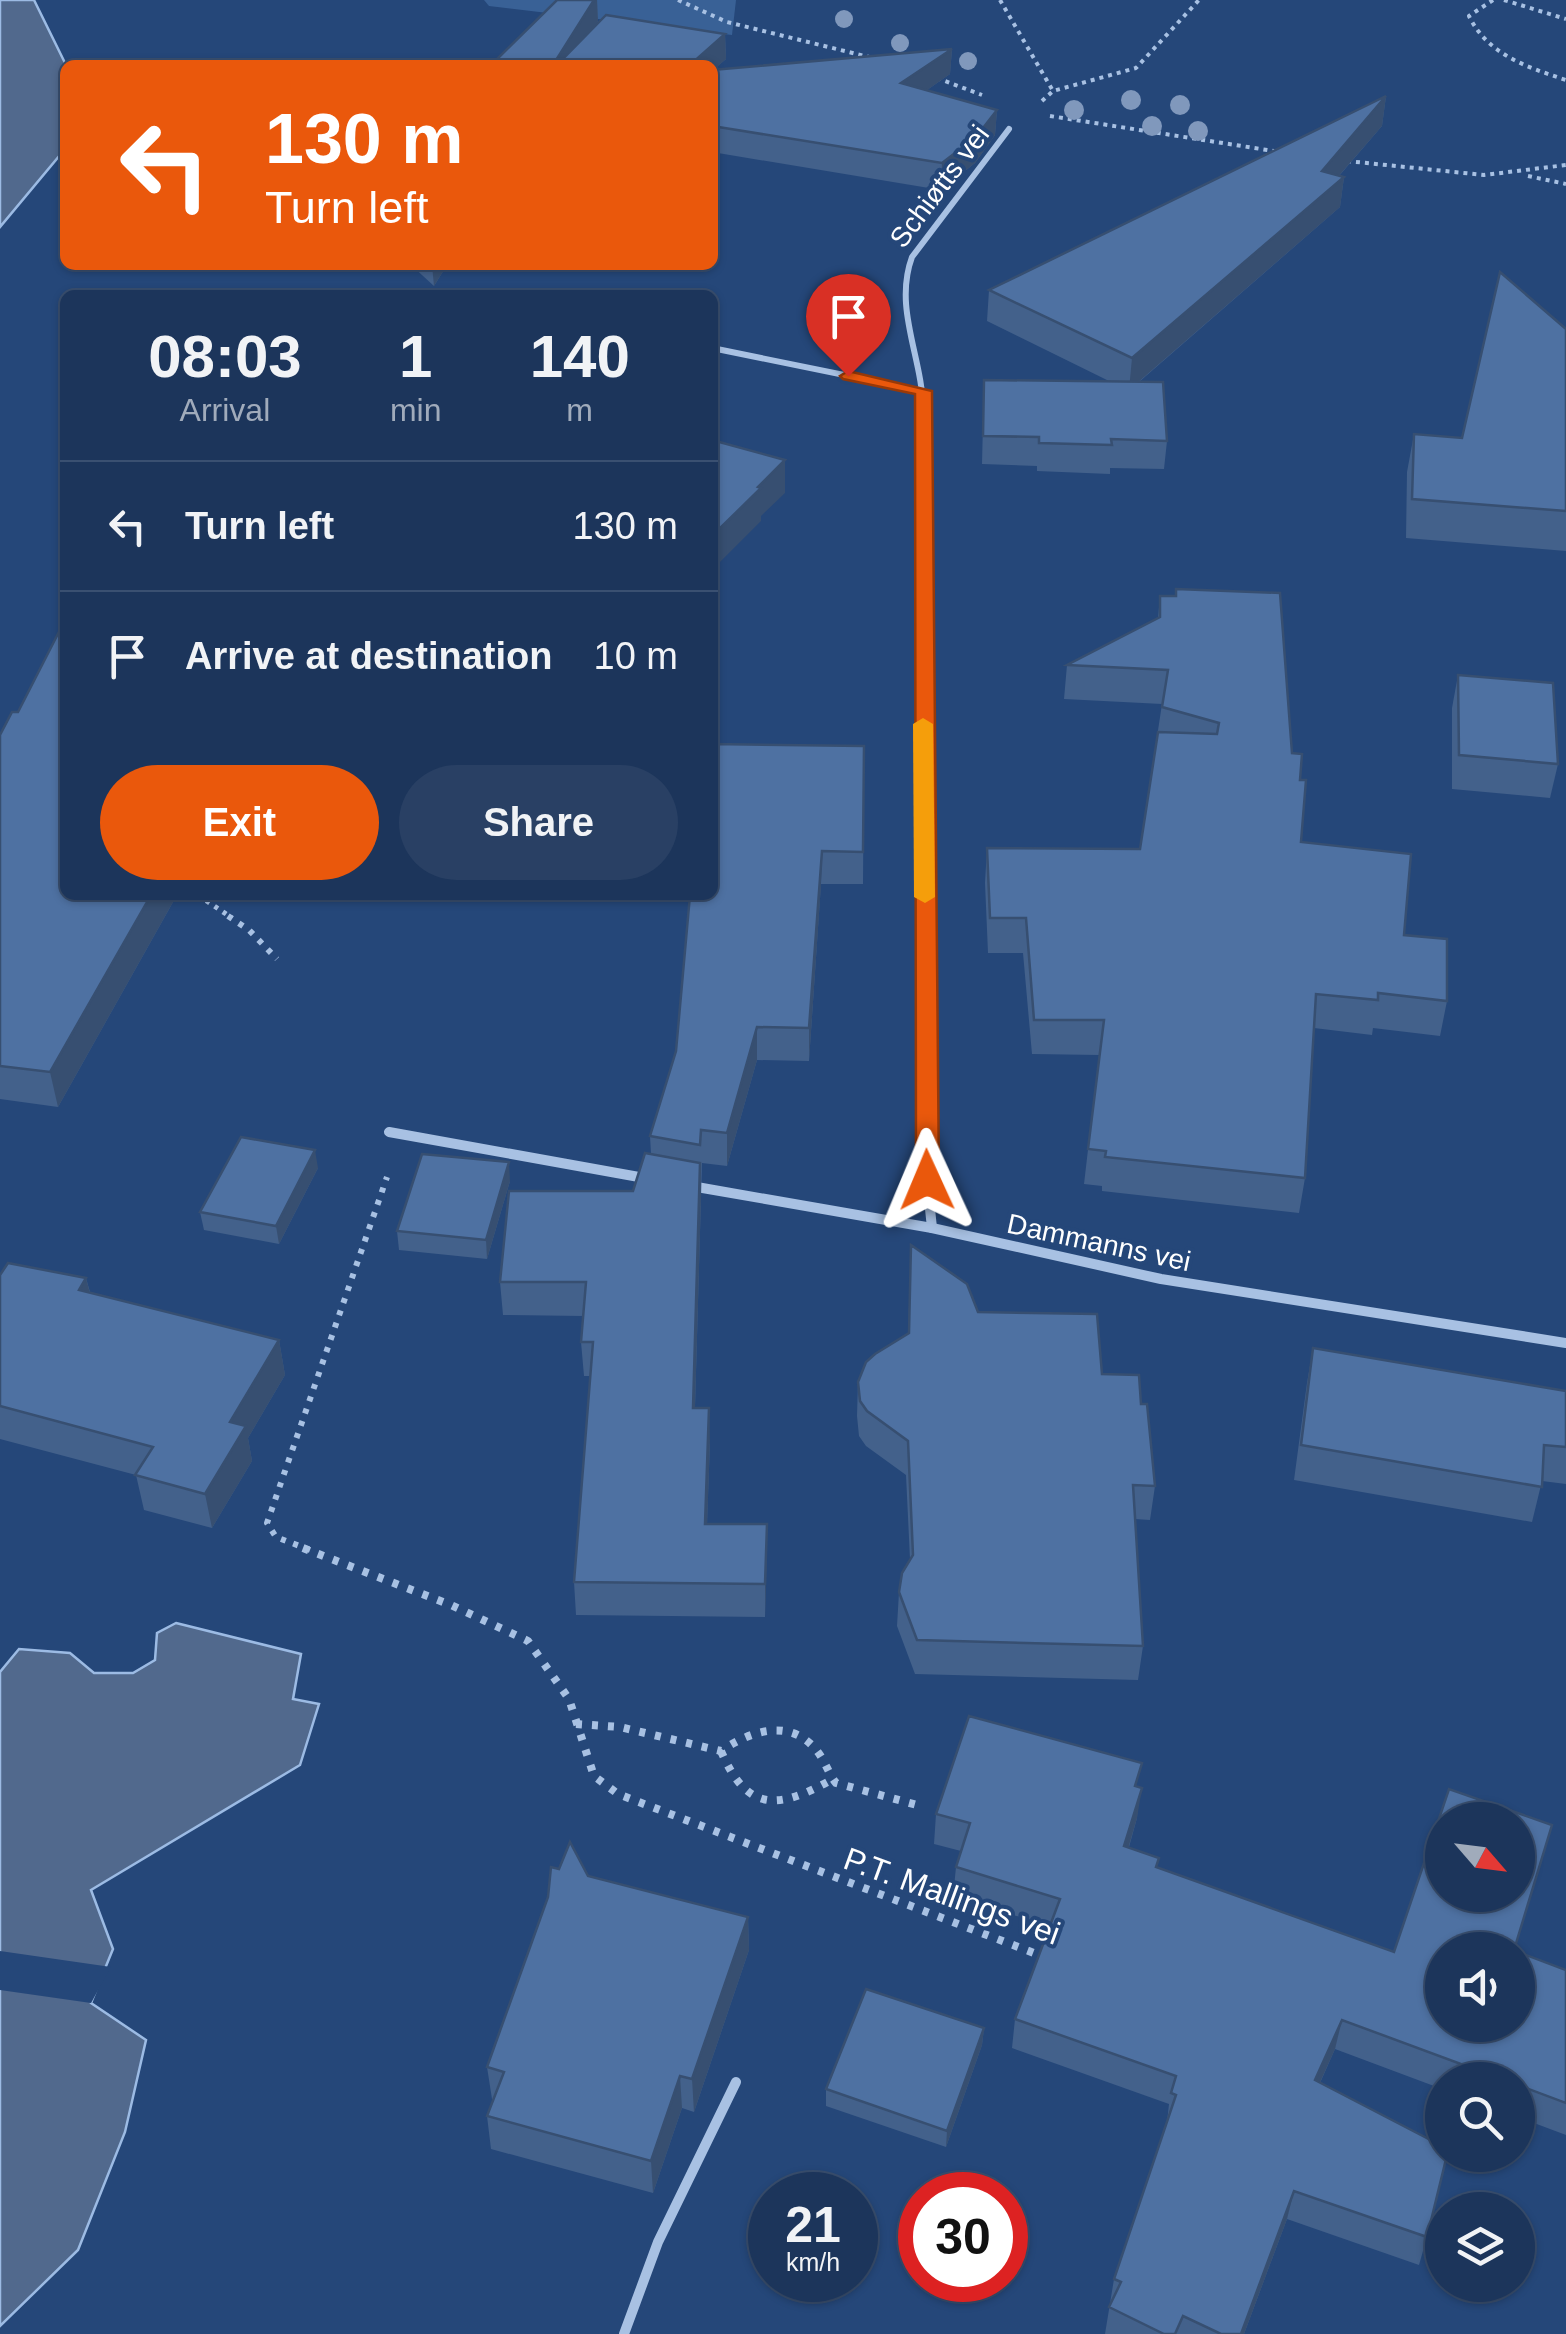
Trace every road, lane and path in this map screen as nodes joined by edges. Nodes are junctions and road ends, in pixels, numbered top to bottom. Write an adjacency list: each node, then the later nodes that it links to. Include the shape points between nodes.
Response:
1 (678, 0): 7 (path, via 727,22)
2 (1000, 0): 10 (path)
3 (1198, 0): 10 (path, via 1136,68)
4 (1493, 0): 9 (path, via 1468,16 1474,32 1501,53)
5 (1504, 0): 6 (path)
6 (1566, 20)
7 (879, 59)
8 (932, 76): 11 (path)
9 (1566, 80)
10 (1053, 91): 12 (path)
11 (998, 101)
12 (1031, 113)
13 (1050, 116): 15 (path)
14 (1009, 129): 21 (street, Schiøtts vei, via 910,255 906,293)
15 (1291, 153)
16 (1346, 161): 18 (path)
17 (1566, 166): 18 (path)
18 (1526, 175): 19 (path)
19 (1566, 184)
20 (718, 349): 21 (street)
21 (923, 391): 27 (street, Schiøtts vei)
22 (205, 900): 23 (path)
23 (277, 959)
24 (395, 1133): 25 (street); 29 (path, P.T. Mallings vei, via 267,1523 276,1537 528,1641 570,1700)
25 (665, 1181)
26 (684, 1185): 27 (street, Dammanns vei)
27 (932, 1228): 28 (street, Dammanns vei, via 1161,1280)
28 (1566, 1343)
29 (576, 1724): 30 (path); 33 (path, P.T. Mallings vei, via 594,1776 618,1794)
30 (722, 1750): 31 (path, via 776,1726 810,1743); 31 (path, via 740,1791 760,1801 788,1800)
31 (833, 1780): 32 (path)
32 (917, 1804)
33 (1052, 1960)
34 (736, 2082): 35 (lane, via 658,2242)
35 (624, 2334)

